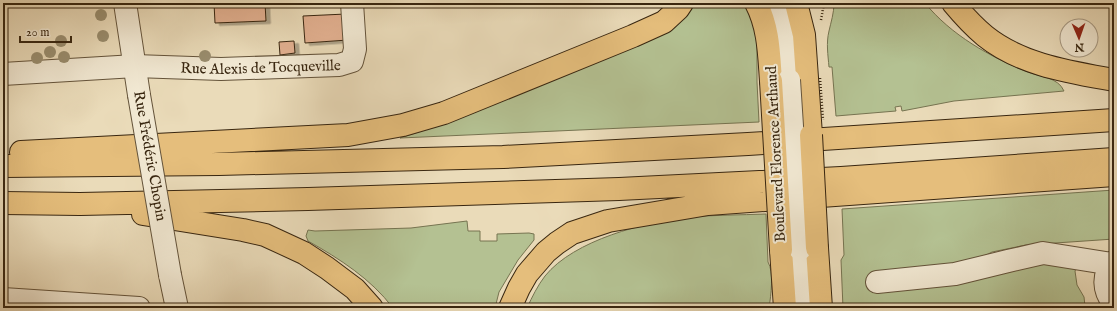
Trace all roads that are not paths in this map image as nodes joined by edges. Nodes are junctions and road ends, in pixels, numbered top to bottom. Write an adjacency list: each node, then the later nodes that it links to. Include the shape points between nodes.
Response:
1 (125, 3): 12 (street, Rue Frédéric Chopin)
2 (352, 3): 12 (street, Rue Alexis de Tocqueville, via 355,49 352,61 339,65 221,69)
3 (668, 3): 10 (main road)
4 (682, 3): 10 (main road, via 664,22)
5 (756, 3): 14 (main road, Boulevard Florence Arthaud)
6 (776, 3): 14 (street, Boulevard Florence Arthaud, via 785,33)
7 (796, 3): 11 (main road, Boulevard Florence Arthaud)
8 (809, 3): 11 (main road, Boulevard Florence Arthaud)
9 (953, 3): 15 (main road, via 986,36 1007,50 1068,71)
10 (648, 28): 17 (main road, via 444,113 378,130 348,135)
11 (804, 35): 14 (main road, Boulevard Florence Arthaud)
12 (135, 66): 13 (street); 29 (street, Rue Frédéric Chopin, bridge)
13 (3, 74)
14 (789, 80): 23 (main road, Boulevard Florence Arthaud, bridge); 23 (main road, Boulevard Florence Arthaud, bridge, via 810,113)
15 (1114, 80)
16 (1114, 120): 19 (main road, via 503,157)
17 (3, 153)
18 (1114, 159): 22 (main road, via 841,178 619,188)
19 (3, 166)
20 (1114, 175): 31 (main road, via 708,204 608,221 572,233 546,252 527,274)
21 (3, 203): 22 (main road)
22 (80, 204): 30 (main road, via 265,235 304,253 327,268 355,289)
23 (799, 249): 32 (main road, Boulevard Florence Arthaud); 33 (street, Boulevard Florence Arthaud); 34 (main road, Boulevard Florence Arthaud)
24 (1113, 263): 25 (street, via 1044,253 955,274); 27 (street, via 1105,279)
25 (877, 282)
26 (3, 298): 28 (street)
27 (1109, 303)
28 (139, 308)
29 (177, 308)
30 (372, 308)
31 (510, 308)
32 (785, 308)
33 (802, 308)
34 (820, 308)

